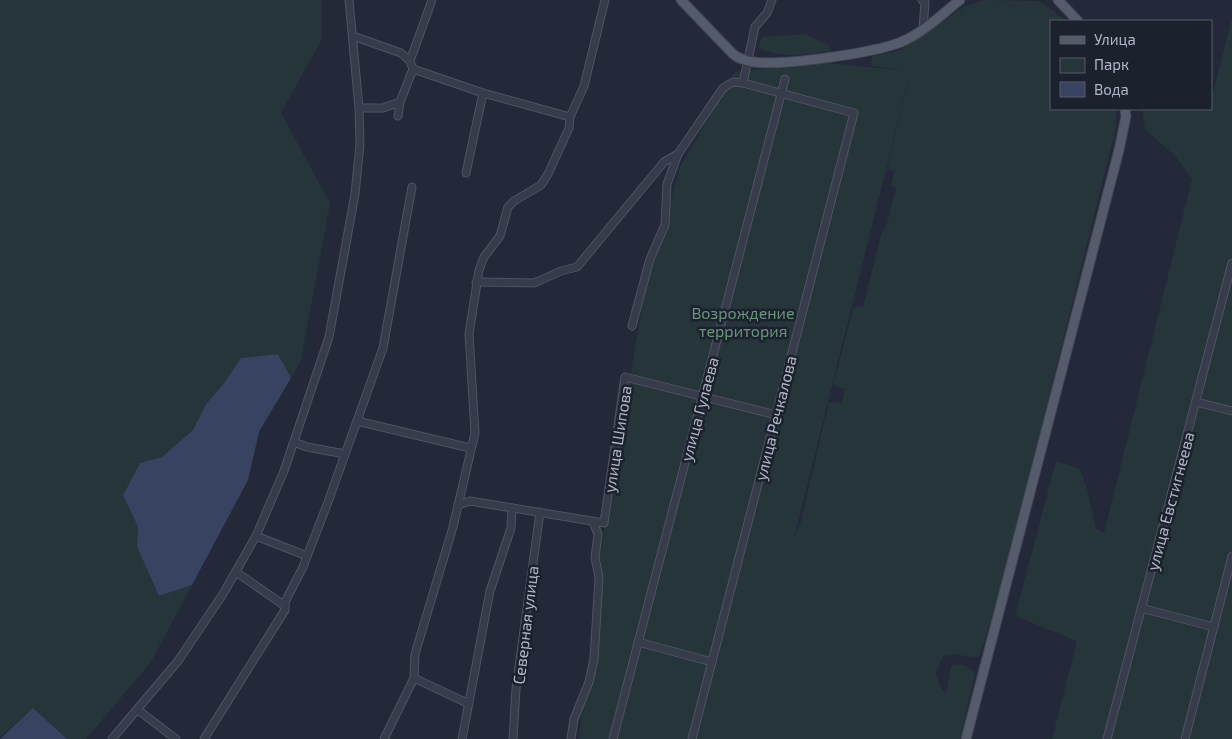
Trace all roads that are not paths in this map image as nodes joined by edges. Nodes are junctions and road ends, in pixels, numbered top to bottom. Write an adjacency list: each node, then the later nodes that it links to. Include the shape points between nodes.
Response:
1 (349, 0): 11 (street)
2 (432, 0): 12 (street)
3 (606, 0): 23 (street, via 584,86)
4 (681, 0): 13 (main road, via 729,50 739,59)
5 (772, 0): 13 (street, via 767,13 755,27)
6 (922, 0): 10 (street, via 925,2)
7 (960, 0): 10 (main road)
8 (1058, 0): 9 (main road)
9 (1077, 20)
10 (923, 29): 13 (main road, via 902,42 857,52 777,62)
11 (353, 36): 12 (street, via 401,53); 20 (street)
12 (410, 60): 14 (street)
13 (748, 61): 16 (street)
14 (413, 69): 17 (street); 19 (street)
15 (785, 79): 18 (street, улица Гулаева)
16 (743, 83): 18 (street, улица Речкалова); 24 (street, via 733,82 723,88)
17 (483, 93): 23 (street); 25 (street)
18 (781, 95): 30 (street, улица Гулаева); 33 (street, улица Речкалова, via 854,113)
19 (400, 102): 20 (street, via 383,108); 22 (street)
20 (359, 108): 35 (street, via 360,144 355,194 339,291 329,337)
21 (1126, 110): 63 (main road, via 1119,150)
22 (398, 116)
23 (570, 118): 28 (street, via 569,128 541,185 508,208 500,236 484,257)
24 (678, 154): 28 (street, via 664,162 578,267 534,283); 29 (street, via 667,184 665,225 650,259)
25 (466, 173)
26 (412, 186): 34 (street, via 383,348)
27 (1232, 263): 31 (street, улица Евстигнеева)
28 (476, 282): 36 (street, via 469,334 476,426)
29 (632, 326)
30 (702, 396): 33 (street, улица Шипова); 41 (street, улица Шипова, via 626,378 604,522); 49 (street, улица Гулаева)
31 (1196, 402): 32 (street); 47 (street, улица Евстигнеева)
32 (1232, 411)
33 (776, 415): 50 (street, улица Речкалова)
34 (357, 421): 36 (street); 37 (street)
35 (294, 442): 37 (street, via 307,448); 42 (street)
36 (470, 448): 38 (street)
37 (345, 454): 43 (street)
38 (458, 506): 39 (street, via 470,501); 51 (street, via 424,618 415,654)
39 (512, 508): 40 (street); 52 (street, via 510,528 490,591)
40 (540, 512): 41 (street); 59 (street, Северная улица, via 516,689)
41 (593, 522): 60 (street, via 598,534 595,558 599,577 595,650 589,682 574,719)
42 (256, 536): 43 (street); 45 (street)
43 (307, 556): 46 (street)
44 (1232, 556): 48 (street)
45 (236, 572): 46 (street); 53 (street, via 178,661)
46 (285, 606): 56 (street)
47 (1141, 608): 48 (street); 64 (street, улица Евстигнеева)
48 (1214, 627): 65 (street)
49 (638, 642): 50 (street); 61 (street, улица Гулаева)
50 (712, 662): 62 (street, улица Речкалова)
51 (414, 678): 52 (street); 57 (street)
52 (469, 704): 58 (street)
53 (138, 710): 54 (street); 55 (street)
54 (112, 739)
55 (176, 739)
56 (204, 739)
57 (384, 739)
58 (462, 739)
59 (513, 739)
60 (570, 739)
61 (613, 739)
62 (692, 739)
63 (966, 739)
64 (1108, 739)
65 (1185, 739)

